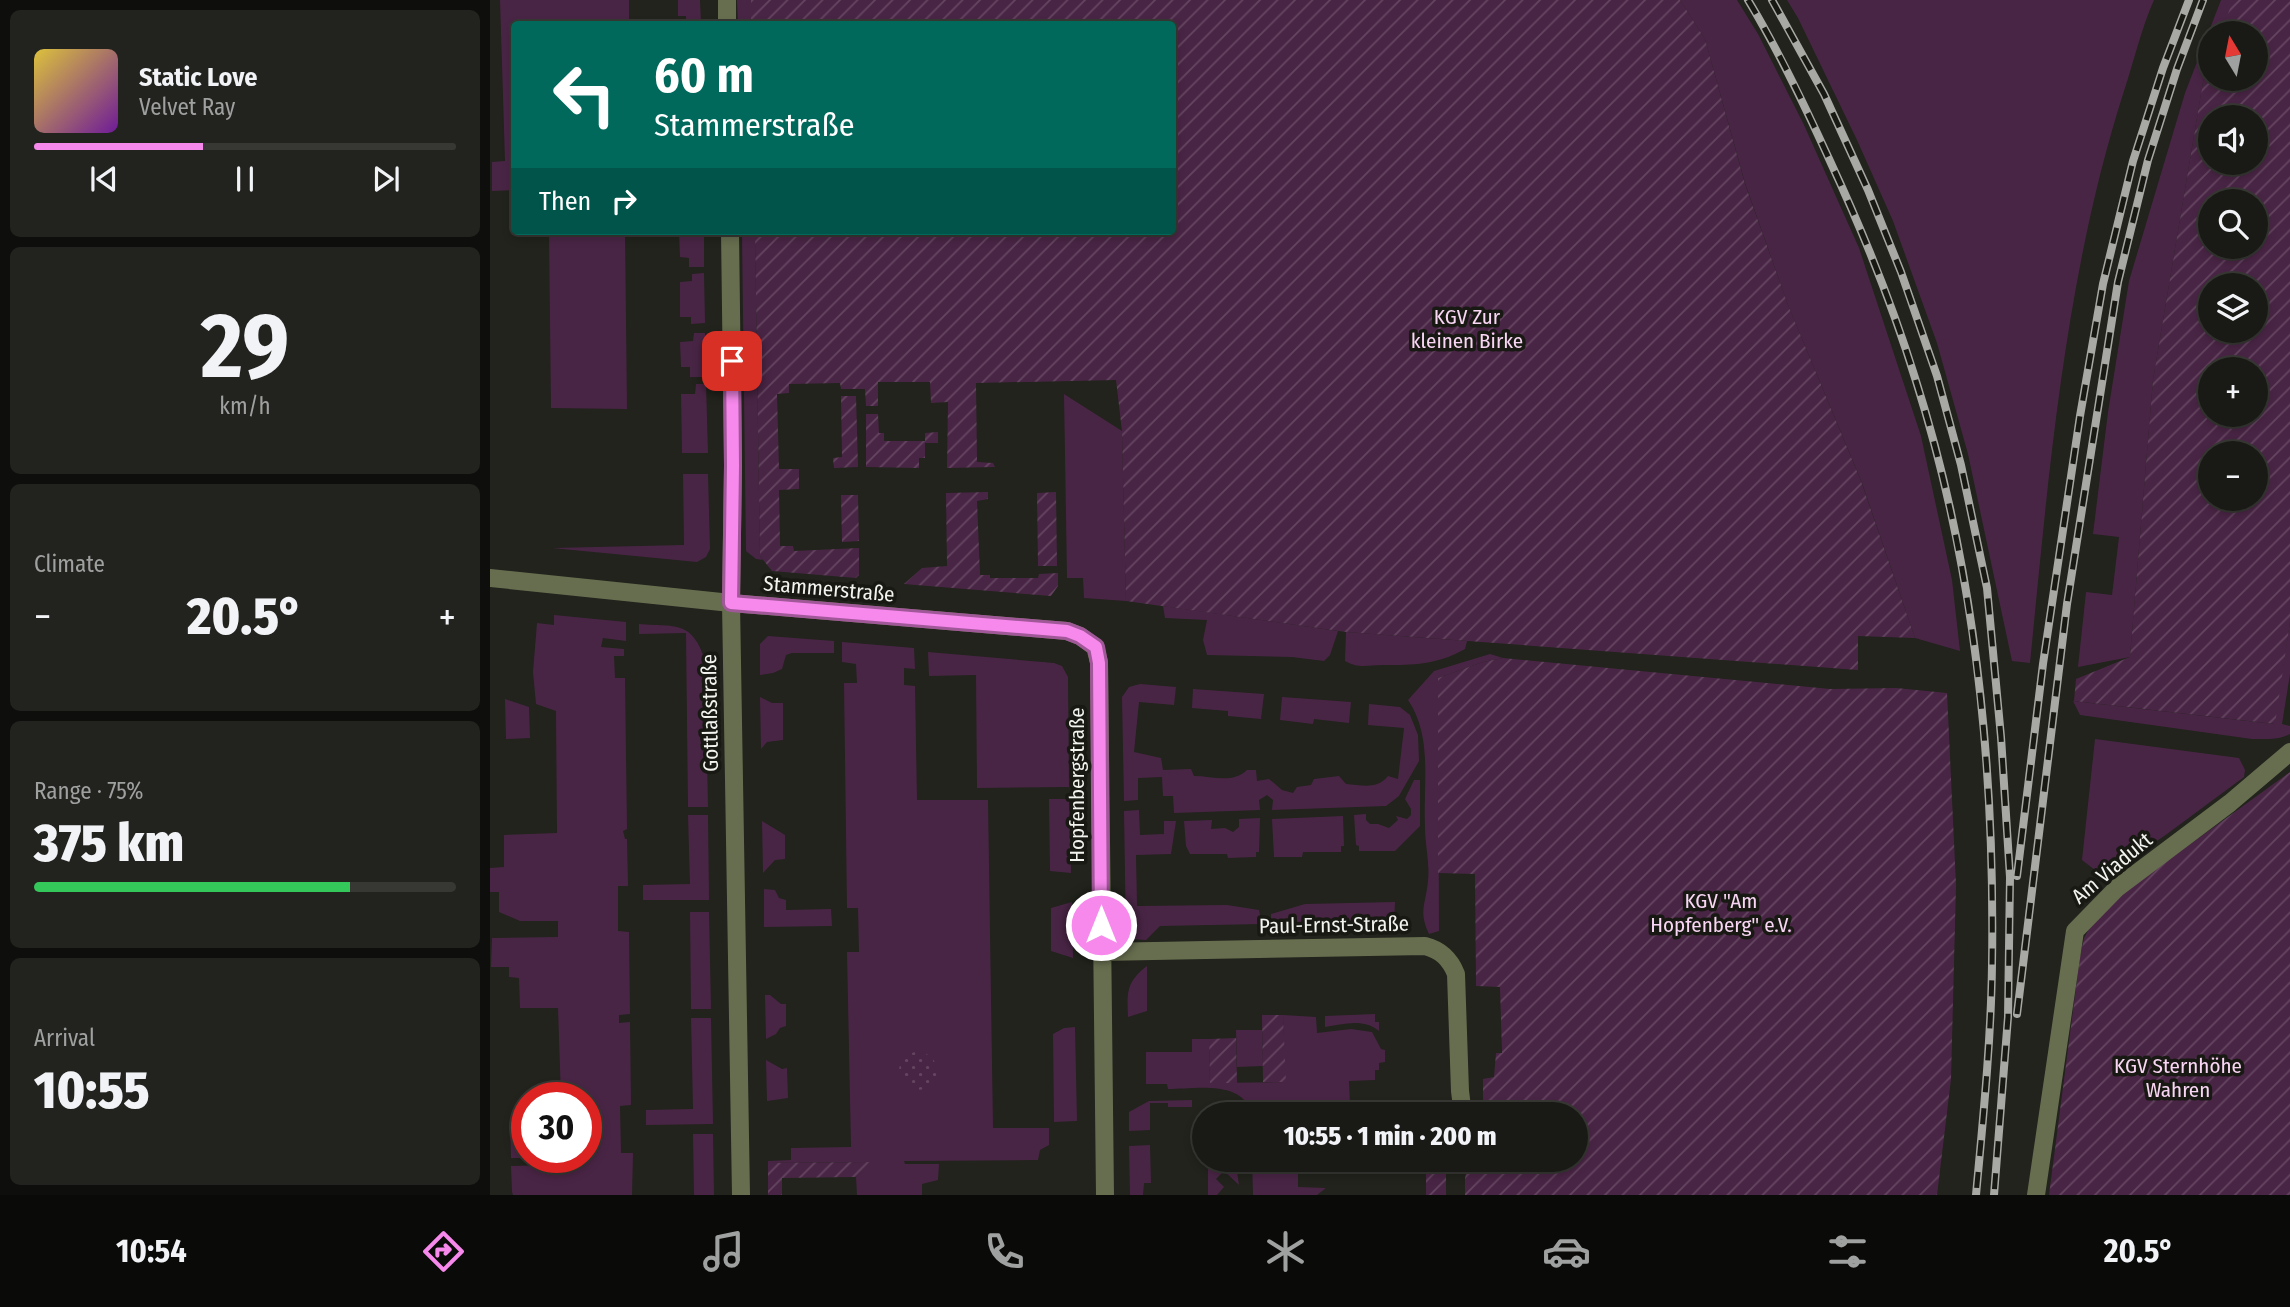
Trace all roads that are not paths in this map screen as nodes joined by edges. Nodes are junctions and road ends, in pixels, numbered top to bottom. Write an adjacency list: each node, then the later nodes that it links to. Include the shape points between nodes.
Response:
1 (727, 0): 2 (street)
2 (727, 21)
3 (730, 235): 5 (street, Gottlaßstraße)
4 (490, 579): 5 (street, Stammerstraße)
5 (731, 603): 6 (street, Stammerstraße, via 1062,630); 10 (street, Gottlaßstraße)
6 (1080, 636): 8 (street, Hopfenbergstraße, via 1096,647 1099,663)
7 (2290, 752): 12 (street, Am Viadukt, via 2117,888 2075,931)
8 (1101, 953): 9 (street, Paul-Ernst-Straße, via 1433,948 1445,955 1456,974); 11 (street, Hopfenbergstraße)
9 (1461, 1102)
10 (741, 1195)
11 (1105, 1195)
12 (2036, 1195)

